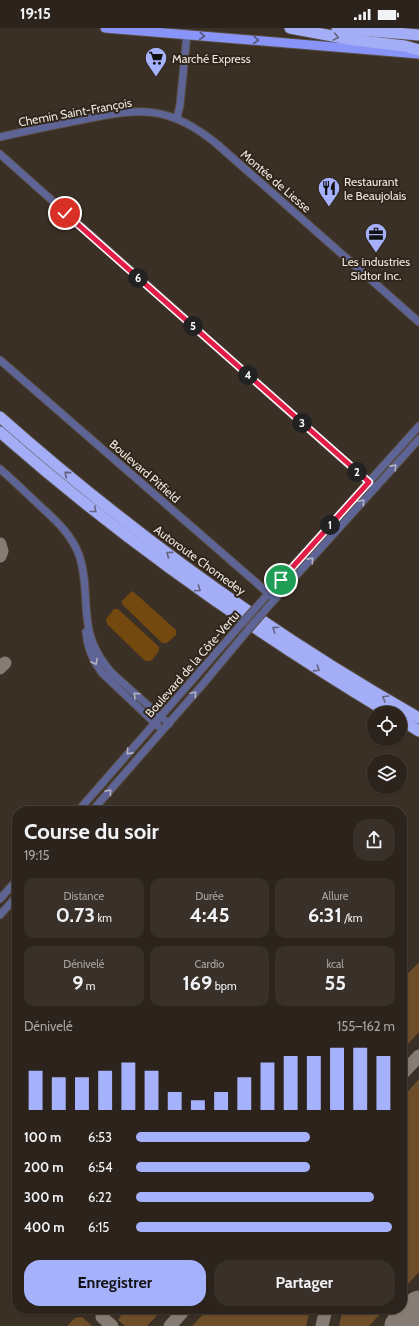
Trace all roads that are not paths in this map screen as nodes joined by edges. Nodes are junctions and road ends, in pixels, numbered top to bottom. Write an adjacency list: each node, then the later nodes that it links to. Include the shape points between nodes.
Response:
1 (105, 28): 4 (main road)
2 (290, 28): 6 (highway, one-way to 6)
3 (337, 28): 5 (highway)
4 (187, 34): 7 (main road, one-way to 7); 8 (street)
5 (419, 35)
6 (419, 50)
7 (419, 54)
8 (177, 118): 9 (street, Chemin Saint-François, via 151,112 128,111); 11 (street, Montée de Liesse, via 212,140)
9 (0, 137)
10 (0, 154): 18 (street)
11 (419, 322)
12 (0, 360): 20 (street, Boulevard Pitfield)
13 (0, 417): 23 (highway, Autoroute Chomedey, one-way to 13, via 310,652 196,574 109,509)
14 (419, 426): 18 (street, Boulevard de la Côte-Vertu)
15 (0, 432): 22 (highway, Autoroute Chomedey, one-way to 22, via 97,512 185,579 288,650)
16 (419, 439): 19 (street, Boulevard de la Côte-Vertu, one-way to 16)
17 (0, 469): 24 (street, via 59,523 77,550 83,569 88,644 98,668 111,682)
18 (369, 482): 19 (street); 20 (street, Boulevard de la Côte-Vertu)
19 (375, 488): 21 (street, Boulevard de la Côte-Vertu, one-way to 19)
20 (269, 594): 21 (street, Boulevard Pitfield); 24 (street, Boulevard de la Côte-Vertu, bridge)
21 (275, 599): 25 (street, Boulevard de la Côte-Vertu, one-way to 21, bridge)
22 (378, 706)
23 (419, 718)
24 (158, 720): 25 (street); 27 (street); 29 (street, Boulevard de la Côte-Vertu, one-way to 29)
25 (168, 724): 27 (street, Boulevard de la Côte-Vertu)
26 (407, 724): 28 (highway)
27 (162, 730): 30 (street, Boulevard de la Côte-Vertu, one-way to 27)
28 (419, 730)
29 (82, 806)
30 (96, 806)
31 (12, 886): 32 (street)
32 (0, 899)
33 (12, 902): 34 (street)
34 (0, 915)

